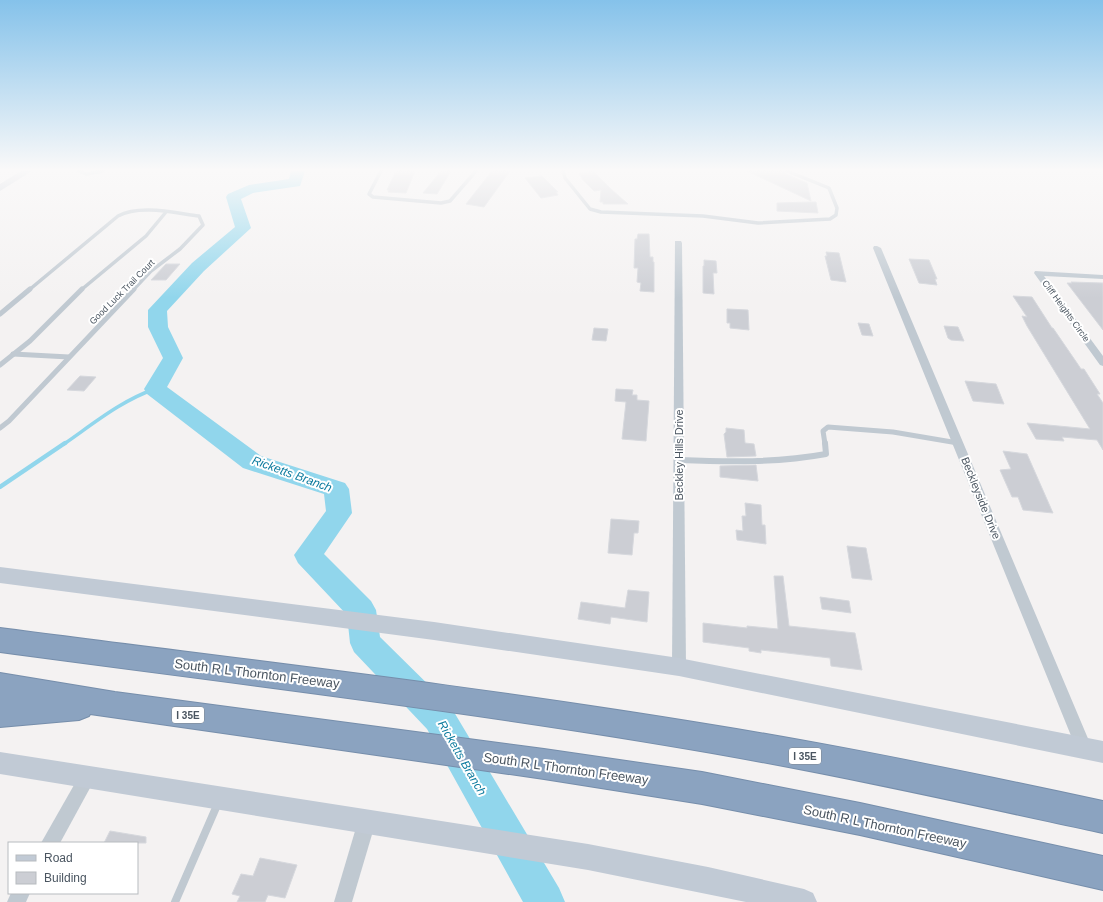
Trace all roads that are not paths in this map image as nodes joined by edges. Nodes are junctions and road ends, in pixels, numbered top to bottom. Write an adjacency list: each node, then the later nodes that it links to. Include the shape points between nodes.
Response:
1 (125, 213): 9 (lane, Good Luck Trail Court)
2 (165, 213): 10 (lane, via 146,236 75,295 30,341)
3 (175, 213): 11 (lane, Good Luck Trail Court, via 199,216 203,225 180,250 151,271)
4 (629, 213): 5 (lane, via 703,216 758,223 830,218)
5 (836, 213)
6 (678, 243): 16 (street, Beckley Hills Drive)
7 (877, 248): 15 (street, Beckleyside Drive)
8 (1103, 277): 12 (street, Cliff Heights Circle, via 1038,273)
9 (0, 314)
10 (13, 354): 11 (lane); 13 (lane)
11 (69, 357): 14 (lane, Good Luck Trail Court)
12 (1103, 362)
13 (0, 365)
14 (0, 428)
15 (958, 443): 16 (lane, via 859,427 828,427 823,431 826,454 803,459 739,463); 23 (street, Beckleyside Drive)
16 (679, 460): 19 (street, Beckley Hills Drive)
17 (0, 575): 19 (main road, via 434,631)
18 (0, 640): 27 (highway, South R L Thornton Freeway / I 35E, via 504,706 705,737 830,760)
19 (679, 667): 23 (main road)
20 (0, 686): 21 (highway, South R L Thornton Freeway / I 35E)
21 (115, 705): 22 (highway); 30 (highway, South R L Thornton Freeway / I 35E, via 702,788 860,819)
22 (0, 713)
23 (1094, 750)
24 (0, 763): 25 (main road)
25 (88, 776): 26 (main road); 29 (street)
26 (221, 798): 28 (main road); 31 (lane)
27 (1103, 817)
28 (366, 820): 32 (street); 33 (main road, via 588,857)
29 (51, 842)
30 (1103, 873)
31 (175, 902)
32 (343, 902)
33 (804, 902)

